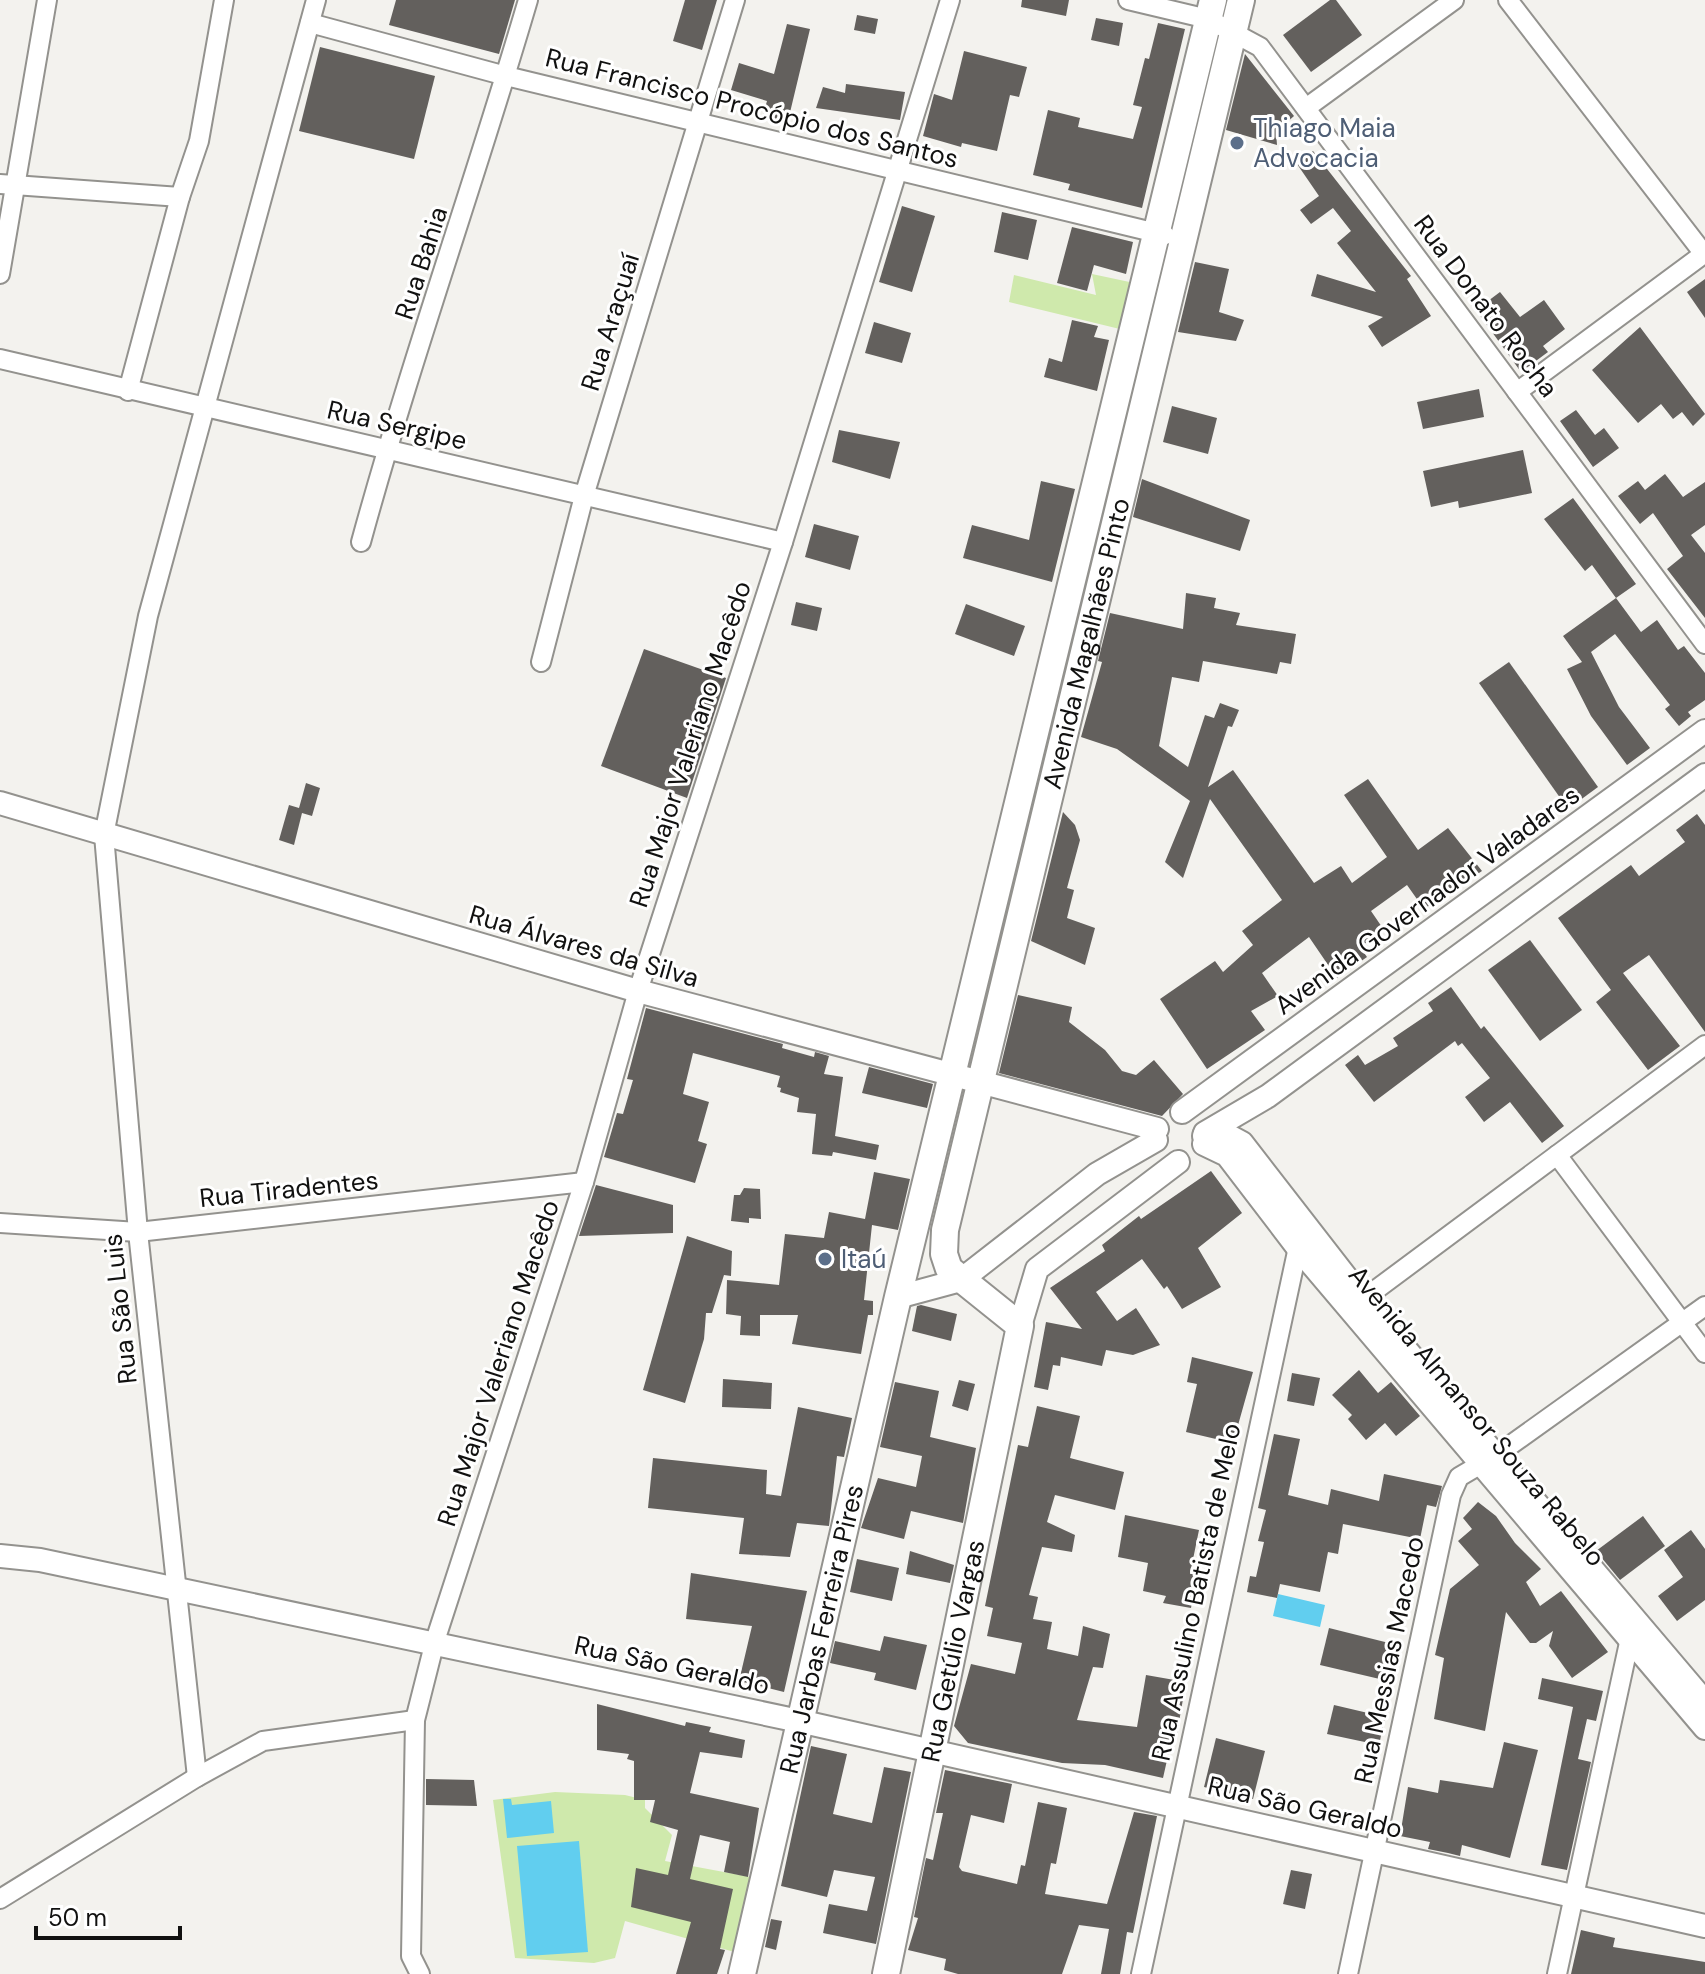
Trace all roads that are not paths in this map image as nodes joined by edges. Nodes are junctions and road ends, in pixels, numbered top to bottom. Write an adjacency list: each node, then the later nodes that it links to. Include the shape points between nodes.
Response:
1 (47, 0): 18 (street)
2 (224, 0): 19 (street, via 199,141)
3 (316, 0): 12 (street)
4 (528, 0): 14 (street, Rua Bahia)
5 (735, 0): 16 (street, Rua Araçuaí)
6 (950, 0): 17 (street, Rua Major Valeriano Macêdo)
7 (1128, 0): 11 (street, Rua Donato Rocha)
8 (1241, 0): 13 (main road, Avenida Magalhães Pinto)
9 (1454, 0): 15 (street)
10 (1508, 0): 22 (street)
11 (1211, 10): 13 (street, Rua Donato Rocha); 20 (main road, Avenida Magalhães Pinto)
12 (310, 23): 14 (street, Rua Francisco Procópio dos Santos); 27 (street)
13 (1233, 32): 15 (street, Rua Donato Rocha, via 1260,47); 21 (main road, Avenida Magalhães Pinto)
14 (506, 76): 16 (street, Rua Francisco Procópio dos Santos); 28 (street, Rua Bahia)
15 (1306, 108): 26 (street, Rua Donato Rocha)
16 (698, 123): 17 (street, Rua Francisco Procópio dos Santos); 29 (street, Rua Araçuaí)
17 (897, 170): 20 (street, Rua Francisco Procópio dos Santos); 31 (street, Rua Major Valeriano Macêdo)
18 (8, 184): 19 (street); 23 (street)
19 (180, 197): 25 (street)
20 (1157, 232): 21 (street, Rua Francisco Procópio dos Santos); 34 (main road, Avenida Magalhães Pinto)
21 (1183, 239): 35 (main road, Avenida Magalhães Pinto)
22 (1705, 254): 26 (street)
23 (0, 274)
24 (0, 359): 25 (street, Rua Sergipe)
25 (128, 391): 27 (street, Rua Sergipe)
26 (1517, 392): 32 (street, Rua Donato Rocha)
27 (204, 408): 28 (street, Rua Sergipe); 39 (street, Rua São Luis, via 148,616)
28 (387, 448): 29 (street, Rua Sergipe); 30 (street, Rua Bahia)
29 (584, 496): 31 (street, Rua Sergipe); 33 (street, Rua Araçuaí)
30 (361, 542)
31 (783, 542): 42 (street, Rua Major Valeriano Macêdo)
32 (1705, 644)
33 (541, 662)
34 (1037, 723): 35 (main road); 44 (main road, Avenida Magalhães Pinto)
35 (1065, 729): 45 (main road, Avenida Magalhães Pinto)
36 (1705, 731): 40 (street, Avenida Governador Valadares)
37 (1705, 775): 41 (street)
38 (0, 803): 39 (street, Rua Álvares da Silva)
39 (104, 835): 42 (street, Rua Álvares da Silva); 54 (street, Rua São Luis)
40 (1475, 900): 41 (street); 46 (street, Avenida Governador Valadares)
41 (1498, 929): 48 (street)
42 (638, 991): 44 (street, Rua Álvares da Silva); 51 (street, Rua Major Valeriano Macêdo)
43 (1705, 1045): 49 (street)
44 (951, 1077): 45 (street, Rua Álvares da Silva); 57 (main road, Avenida Magalhães Pinto)
45 (980, 1085): 47 (street, Rua Álvares da Silva); 56 (main road, Avenida Magalhães Pinto, via 945,1230 944,1254 949,1269)
46 (1182, 1112): 47 (street, via 1171,1114); 48 (street, via 1193,1116)
47 (1156, 1135): 50 (street, via 1160,1151); 56 (street)
48 (1204, 1138): 50 (street, via 1189,1160); 52 (street, Avenida Almansor Souza Rabelo, via 1229,1136 1242,1143); 55 (street, Avenida Almansor Souza Rabelo, via 1227,1155)
49 (1557, 1155): 58 (street); 60 (street)
50 (1178, 1162): 61 (street, Rua Getúlio Vargas, via 1037,1269)
51 (584, 1182): 54 (street, Rua Tiradentes); 67 (street, Rua Major Valeriano Macêdo)
52 (1303, 1222): 55 (street, Rua Assulino Batista de Melo); 58 (street, Avenida Almansor Souza Rabelo)
53 (0, 1223): 54 (street, Rua Tiradentes)
54 (138, 1232): 65 (street, Rua São Luis)
55 (1298, 1248): 58 (street, Avenida Almansor Souza Rabelo); 74 (street, Rua Assulino Batista de Melo)
56 (961, 1280): 57 (street); 61 (main road)
57 (900, 1290): 70 (main road, Rua Jarbas Ferreira Pires)
58 (1357, 1304): 63 (street, Avenida Almansor Souza Rabelo)
59 (1705, 1306): 60 (street, Rua Messias Macedo)
60 (1682, 1323): 62 (street); 63 (street, Rua Messias Macedo)
61 (1020, 1326): 72 (main road, Rua Getúlio Vargas)
62 (1705, 1353)
63 (1489, 1458): 66 (street, Avenida Almansor Souza Rabelo); 75 (street, Rua Messias Macedo, via 1459,1477 1451,1495)
64 (0, 1556): 65 (street, Rua São Geraldo)
65 (174, 1587): 67 (street, Rua São Geraldo); 73 (street, Rua São Luis)
66 (1632, 1629): 68 (street, Avenida Almansor Souza Rabelo); 71 (street, Avenida Almansor Souza Rabelo); 76 (street)
67 (435, 1641): 69 (street, Rua Major Valeriano Macêdo); 70 (street, Rua São Geraldo)
68 (1705, 1702)
69 (415, 1720): 73 (street, via 263,1741); 79 (street, Rua Major Valeriano Macêdo, via 411,1956)
70 (799, 1721): 72 (street, Rua São Geraldo); 80 (main road, Rua Jarbas Ferreira Pires)
71 (1705, 1728)
72 (932, 1751): 74 (street, Rua São Geraldo); 81 (main road, Rua Getúlio Vargas)
73 (197, 1777): 77 (street)
74 (1176, 1806): 75 (street, Rua São Geraldo); 82 (street, Rua Assulino Batista de Melo)
75 (1374, 1851): 76 (street, Rua São Geraldo); 83 (street, Rua Messias Macedo)
76 (1574, 1896): 78 (street, Rua São Geraldo); 84 (street)
77 (0, 1899)
78 (1705, 1926)
79 (420, 1974)
80 (742, 1974)
81 (886, 1974)
82 (1141, 1974)
83 (1348, 1974)
84 (1557, 1974)

